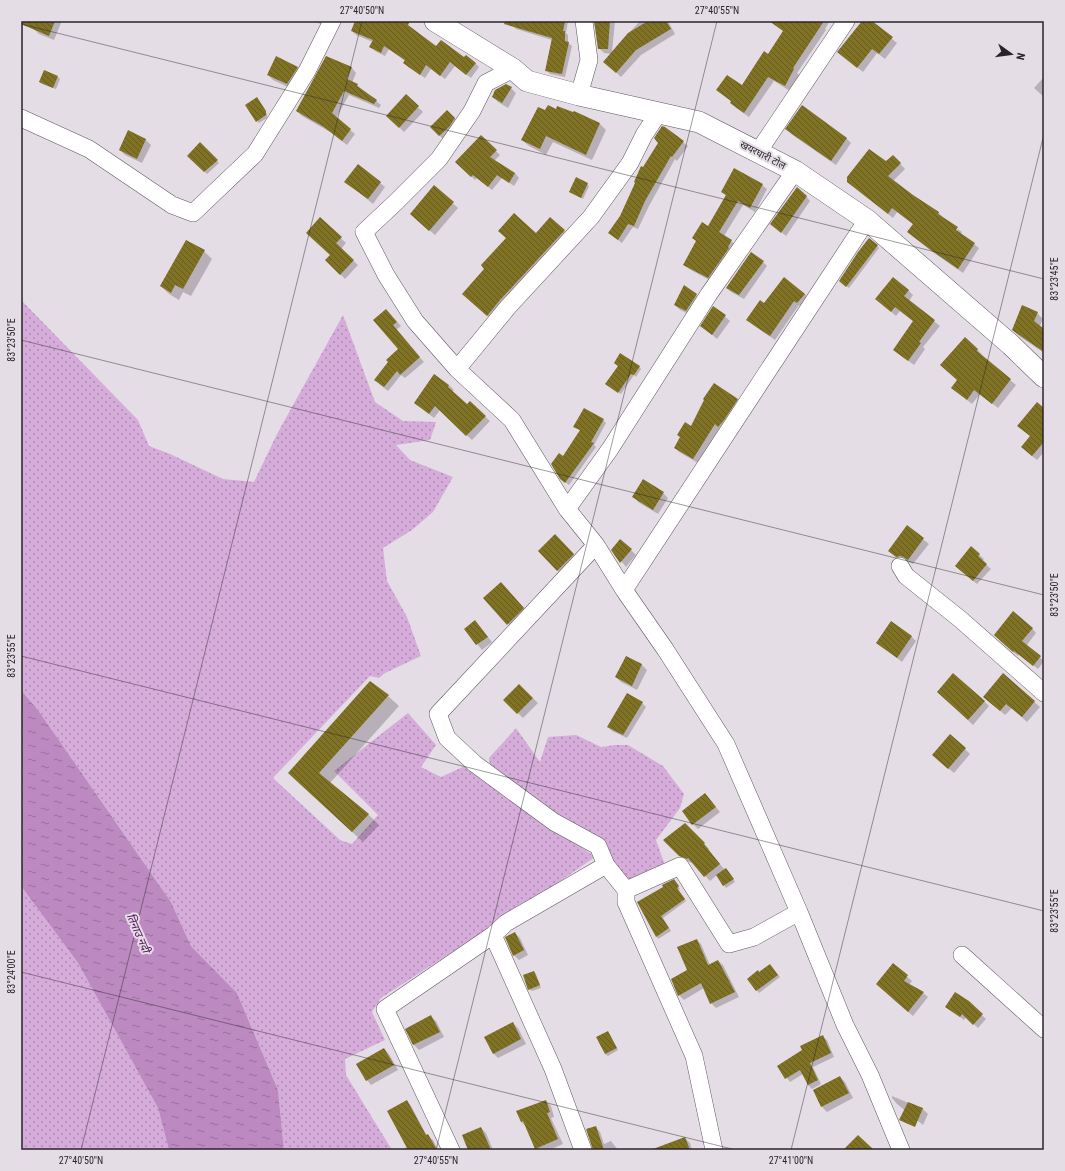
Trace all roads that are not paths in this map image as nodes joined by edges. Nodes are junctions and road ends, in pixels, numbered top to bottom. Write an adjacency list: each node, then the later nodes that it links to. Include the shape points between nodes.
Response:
1 (332, 21): 8 (street, via 307,71 255,154 193,213 172,205 89,149)
2 (435, 21): 5 (street, खयरघारी टोल)
3 (584, 21): 6 (street, via 589,60)
4 (846, 21): 9 (street)
5 (514, 70): 6 (street, खयरघारी टोल, via 527,81); 12 (street, via 486,83 472,111 439,158 364,232 386,275 415,321)
6 (579, 95): 7 (street, खयरघारी टोल)
7 (659, 112): 9 (street, खयरघारी टोल, via 699,122); 12 (street, via 630,163 592,217 508,307)
8 (21, 118)
9 (758, 152): 10 (street, खयरघारी टोल)
10 (795, 171): 11 (street, खयरघारी टोल); 14 (street, via 709,294 610,449)
11 (867, 220): 13 (street, खयरघारी टोल, via 1011,345); 17 (street)
12 (457, 368): 14 (street, via 512,420)
13 (1044, 377)
14 (567, 509): 15 (street)
15 (596, 545): 17 (street); 19 (street, via 438,714 447,738 475,764 554,822 598,846)
16 (900, 566): 18 (street, via 906,576 960,619)
17 (624, 590): 21 (street, via 726,744)
18 (1044, 693)
19 (606, 865): 20 (street); 22 (street, via 506,923)
20 (626, 890): 21 (street, via 680,866 729,944 754,937); 27 (street, via 626,902 694,1056)
21 (799, 912): 28 (street, via 845,1025 870,1075)
22 (493, 934): 25 (street, via 385,1009); 26 (street, via 553,1069)
23 (962, 955): 24 (street)
24 (1044, 1029)
25 (450, 1150)
26 (583, 1150)
27 (714, 1150)
28 (901, 1150)

